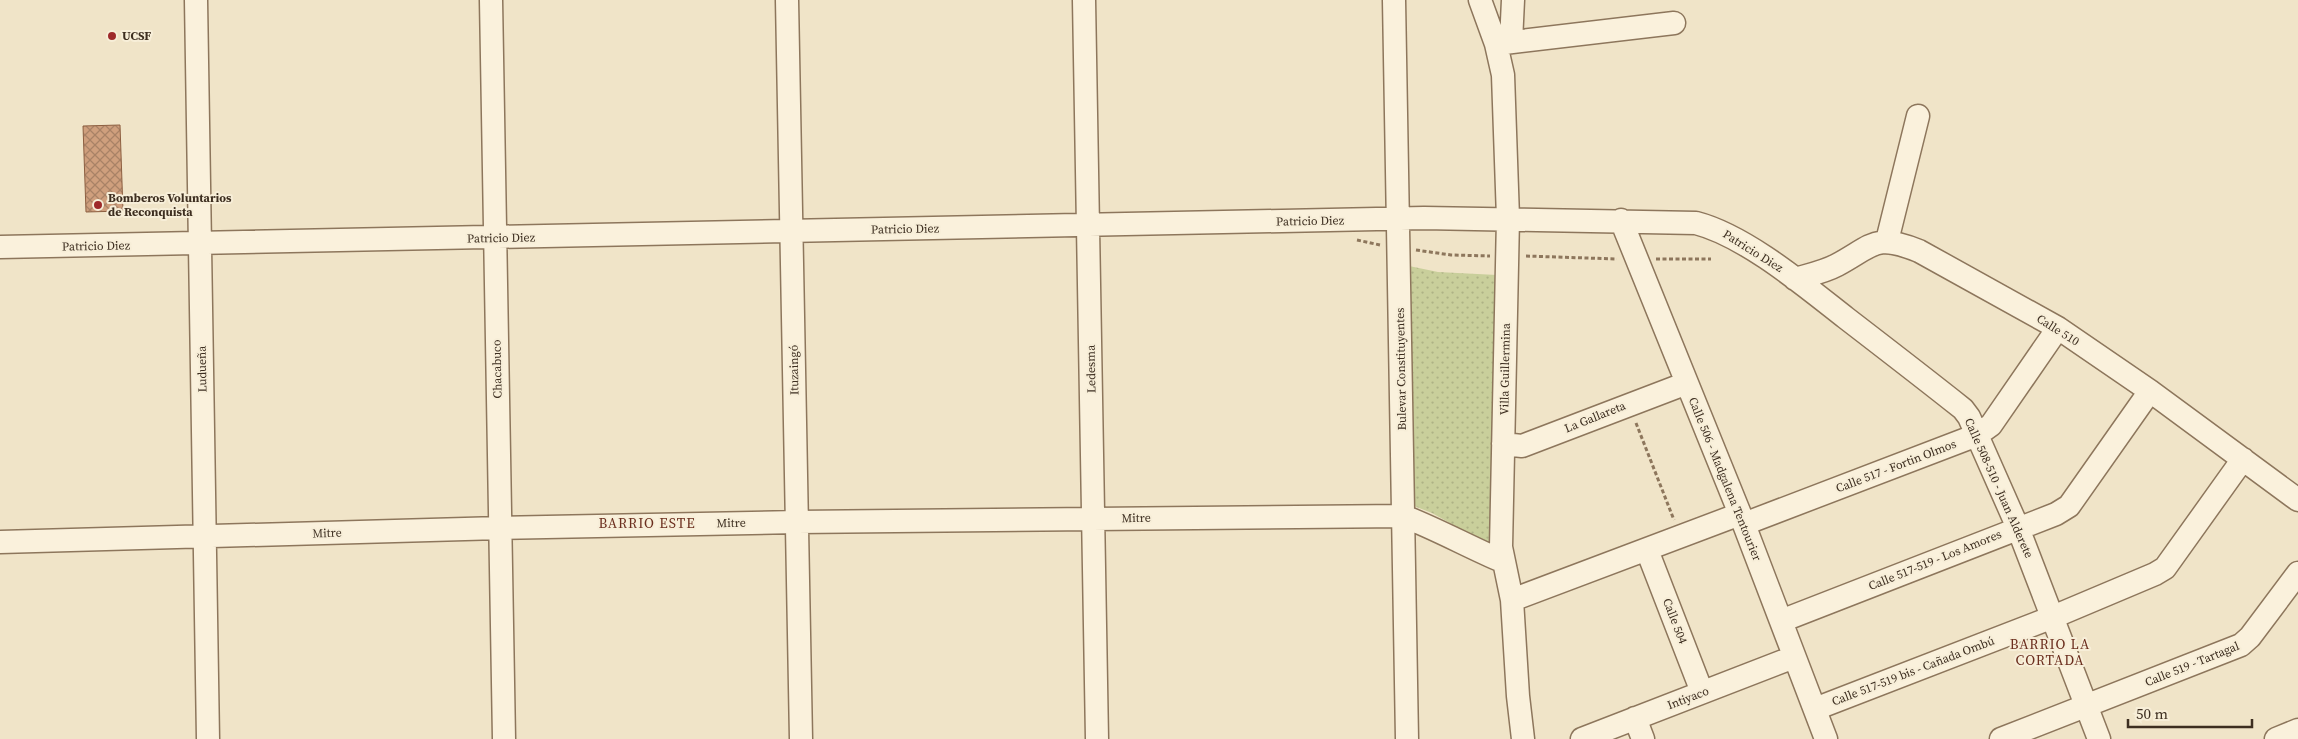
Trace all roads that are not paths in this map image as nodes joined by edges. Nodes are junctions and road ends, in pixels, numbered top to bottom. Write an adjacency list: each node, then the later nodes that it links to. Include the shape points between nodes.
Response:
1 (196, 0): 18 (street, Ludueña)
2 (491, 0): 16 (street, Chacabuco)
3 (787, 0): 15 (street, Ituzaingó)
4 (1084, 0): 14 (street, Ledesma)
5 (1394, 0): 12 (street, Bulevar Constituyentes)
6 (1480, 0): 9 (street, Villa Guillermina)
7 (1513, 0): 9 (street)
8 (1674, 23): 9 (street)
9 (1504, 43): 11 (street, Villa Guillermina)
10 (1918, 116): 17 (street)
11 (1508, 218): 12 (street, Patricio Diez); 13 (street, Patricio Diez); 25 (street, Villa Guillermina)
12 (1399, 219): 14 (street, Patricio Diez); 28 (street, Bulevar Constituyentes)
13 (1621, 220): 20 (street, Patricio Diez, via 1679,221 1714,228); 22 (street, Calle 506 - Madgalena Tentourier)
14 (1088, 226): 15 (street, Patricio Diez); 29 (street, Ledesma)
15 (791, 231): 16 (street, Patricio Diez); 31 (street, Ituzaingó)
16 (495, 239): 18 (street, Patricio Diez); 32 (street, Chacabuco)
17 (1887, 241): 20 (street, via 1869,245 1835,266); 21 (street, Calle 510, via 1919,251)
18 (200, 244): 19 (street, Patricio Diez); 34 (street, Ludueña)
19 (0, 248)
20 (1795, 278): 24 (street, Calle 508-510 - Juan Alderete, via 1963,409)
21 (2058, 328): 23 (street, Calle 510); 24 (street, Calle 517 - Fortin Olmos, via 1991,425)
22 (1687, 383): 25 (street, La Gallareta, via 1522,446); 30 (street, Calle 506 - Madgalena Tentourier)
23 (2150, 391): 26 (street, Calle 510); 33 (street, Calle 517-519 - Los Amores, via 2069,506)
24 (1977, 435): 30 (street, Calle 517 - Fortin Olmos); 33 (street, Calle 508-510 - Juan Alderete)
25 (1503, 444): 37 (street, Villa Guillermina)
26 (2243, 459): 27 (street, Calle 510); 40 (street, Calle 517-519 bis - Cañada Ombú, via 2165,568)
27 (2298, 500)
28 (1403, 516): 29 (street, Mitre); 37 (street, via 1435,528); 52 (street, Bulevar Constituyentes)
29 (1093, 519): 31 (street, Mitre); 51 (street, Ledesma)
30 (1742, 519): 36 (street, Calle 517 - Fortin Olmos); 41 (street, Calle 506 - Madgalena Tentourier)
31 (797, 522): 32 (street, Mitre); 50 (street, Ituzaingó)
32 (500, 528): 34 (street, Mitre); 49 (street, Chacabuco)
33 (2018, 528): 40 (street, Calle 508-510 - Juan Alderete); 41 (street, Calle 517-519 - Los Amores)
34 (205, 536): 35 (street, Mitre); 48 (street, Ludueña)
35 (0, 542)
36 (1647, 550): 39 (street, Calle 517 - Fortin Olmos); 43 (street, Calle 504)
37 (1502, 562): 39 (street, Villa Guillermina)
38 (2298, 573): 44 (street, Calle 519 - Tartagal, via 2241,645)
39 (1512, 600): 53 (street, Villa Guillermina)
40 (2053, 617): 44 (street, Calle 508-510 - Juan Alderete); 45 (street, Calle 517-519 bis - Cañada Ombú)
41 (1781, 621): 42 (street, Calle 506 - Madgalena Tentourier)
42 (1794, 658): 43 (street, Intiyaco); 45 (street, Calle 506 - Madgalena Tentourier)
43 (1702, 692): 46 (street, Intiyaco)
44 (2087, 706): 57 (street, Calle 519 - Tartagal); 58 (street, Calle 508-510 - Juan Alderete)
45 (1815, 709): 56 (street, Calle 506 - Madgalena Tentourier)
46 (1635, 718): 54 (street, Intiyaco); 55 (street)
47 (2298, 730): 59 (street)
48 (208, 739)
49 (504, 739)
50 (801, 739)
51 (1097, 739)
52 (1407, 739)
53 (1523, 739)
54 (1582, 739)
55 (1643, 739)
56 (1826, 739)
57 (2001, 739)
58 (2099, 739)
59 (2276, 739)

